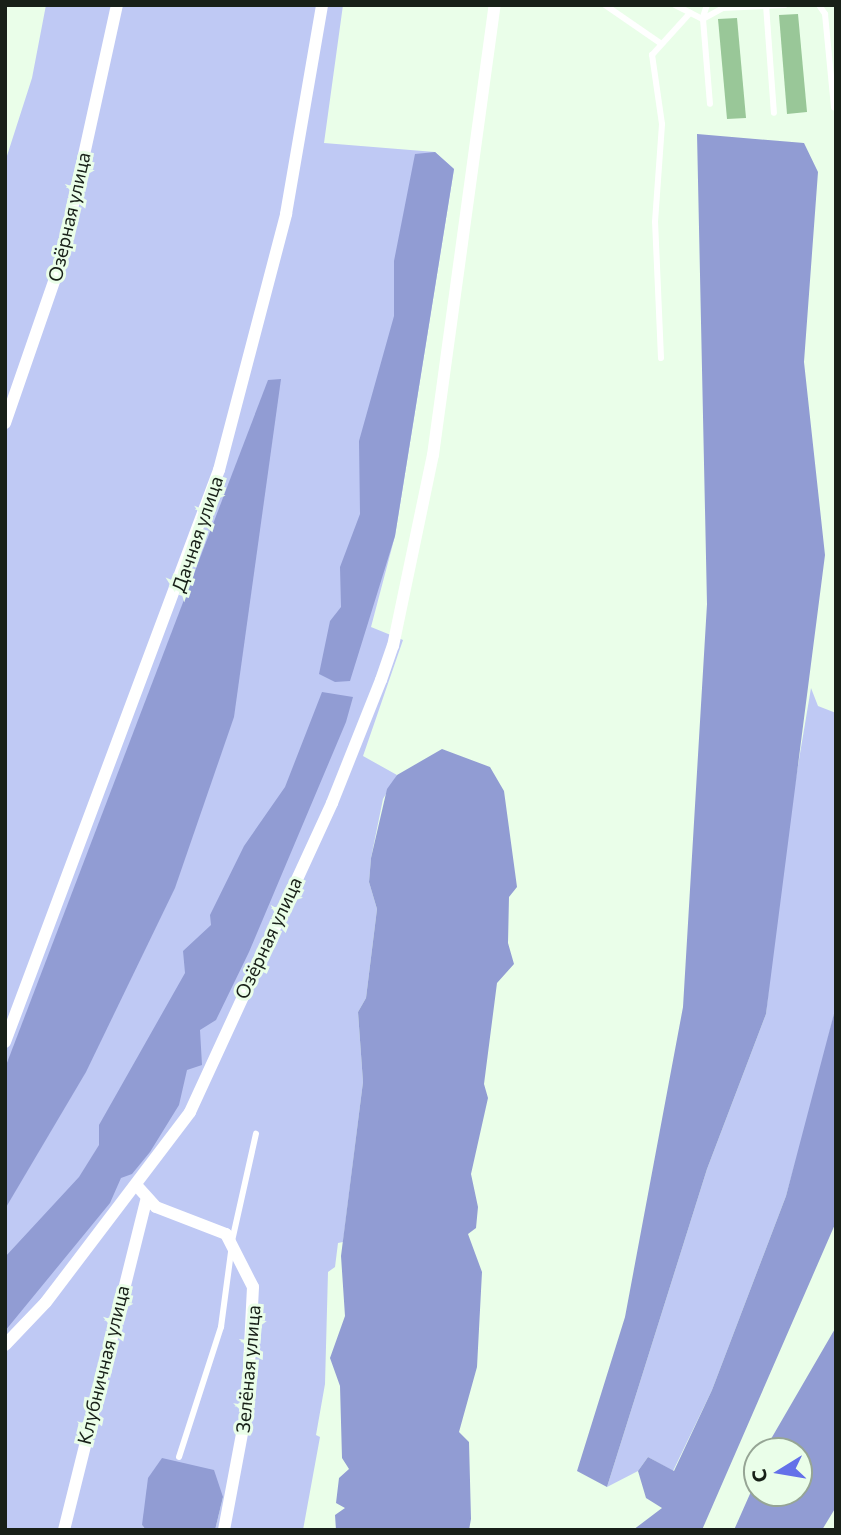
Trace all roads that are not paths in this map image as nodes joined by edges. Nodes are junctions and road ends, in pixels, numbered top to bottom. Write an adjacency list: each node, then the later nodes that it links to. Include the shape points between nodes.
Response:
1 (117, 5): 17 (street, Озёрная улица, via 60,264)
2 (322, 5): 18 (street, Дачная улица, via 286,214 219,470)
3 (495, 5): 20 (street, Озёрная улица, via 433,455 400,619 381,680 202,1088)
4 (605, 5): 12 (lane)
5 (675, 5): 10 (lane)
6 (707, 5): 11 (lane)
7 (785, 5): 9 (lane)
8 (819, 5): 14 (lane, via 825,14)
9 (766, 6): 11 (lane, via 723,8); 15 (lane)
10 (690, 13): 11 (lane); 12 (lane)
11 (702, 19): 13 (lane)
12 (660, 43): 16 (lane, via 652,61 662,124 654,222)
13 (710, 104)
14 (834, 108)
15 (774, 113)
16 (661, 358)
17 (5, 423)
18 (5, 1042)
19 (256, 1134): 22 (lane)
20 (137, 1186): 21 (street); 23 (street)
21 (146, 1201): 22 (street, via 217,1228); 25 (street, Клубничная улица)
22 (232, 1241): 24 (lane, via 221,1326); 26 (street, Зелёная улица, via 253,1287 256,1318 247,1407)
23 (5, 1345)
24 (179, 1457)
25 (64, 1530)
26 (224, 1530)

